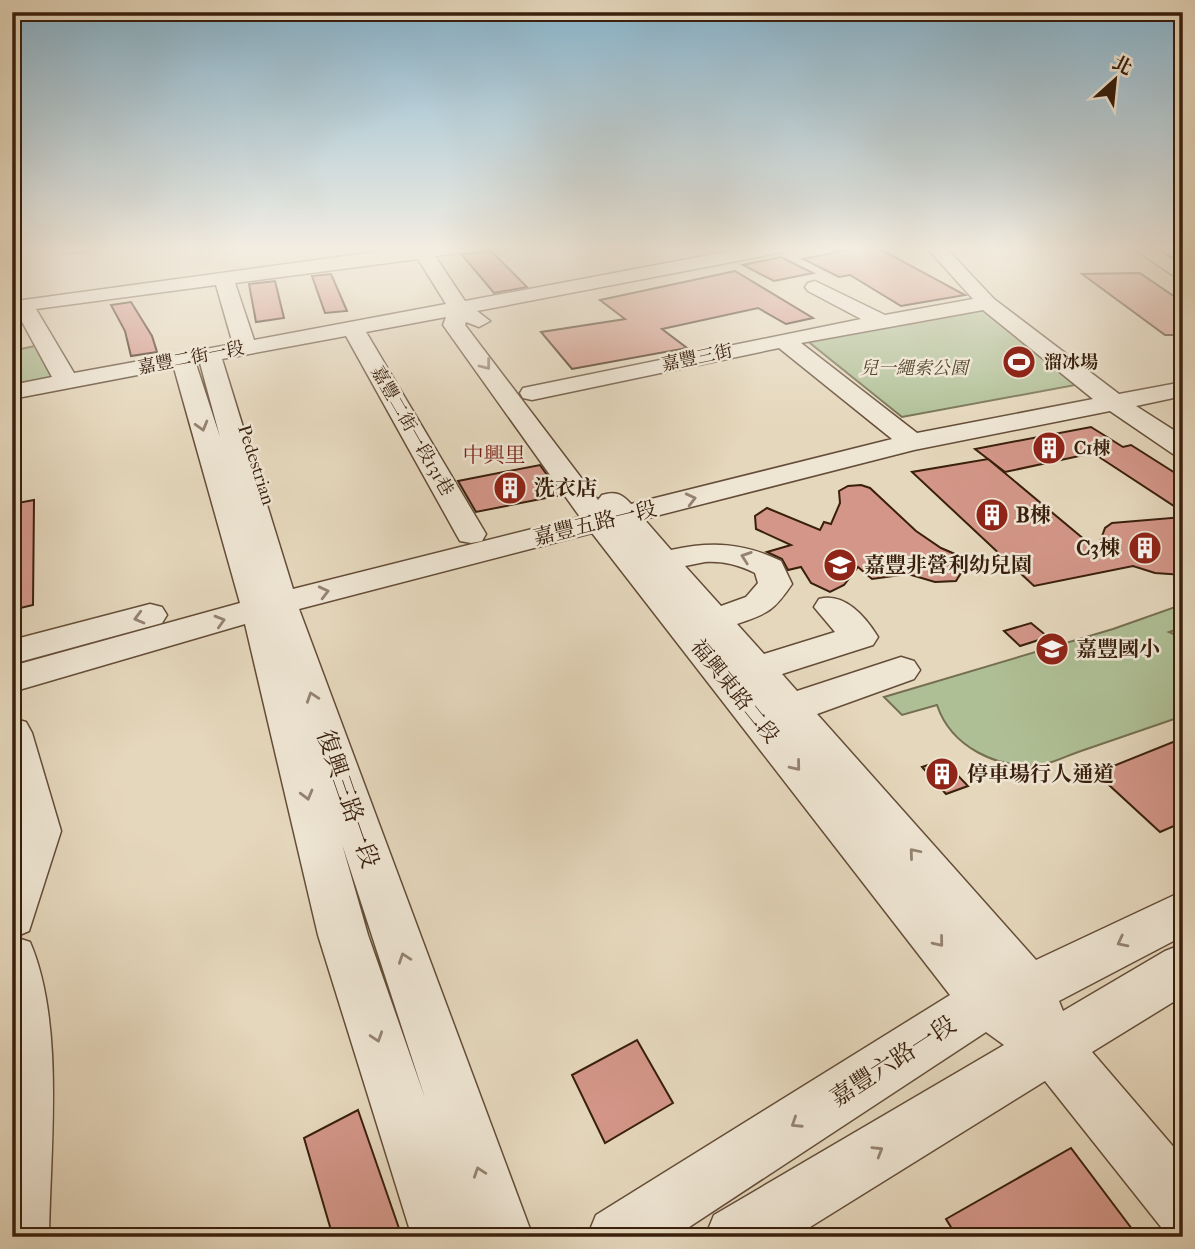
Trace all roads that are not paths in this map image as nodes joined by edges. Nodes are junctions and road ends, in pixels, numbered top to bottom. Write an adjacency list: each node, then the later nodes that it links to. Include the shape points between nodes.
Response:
1 (18, 305): 14 (street)
2 (221, 305): 12 (street, 復興三路一段)
3 (457, 305): 8 (street, 福興東路二段)
4 (473, 305): 8 (street, 嘉豐二街一段)
5 (850, 305): 9 (street)
6 (974, 305): 9 (street, 嘉豐三街)
7 (990, 305): 18 (street)
8 (459, 308): 10 (street, 嘉豐二街一段); 17 (street, 福興東路二段, via 479,321); 21 (street, 福興東路二段, one-way to 21, via 454,325)
9 (882, 322): 11 (street, 嘉豐三街)
10 (353, 328): 12 (street, 嘉豐二街一段); 22 (street, 嘉豐二街一段131巷)
11 (783, 340): 17 (street, 嘉豐三街); 19 (street)
12 (215, 354): 14 (street, 嘉豐二街一段); 24 (street, 復興三路一段)
13 (1183, 377): 18 (street, 嘉豐五路一段)
14 (67, 382): 16 (street, 嘉豐二街一段)
15 (1183, 389): 18 (street, 嘉豐五路一段)
16 (12, 392)
17 (532, 393): 21 (street, 福興東路二段)
18 (1107, 397): 19 (street, 嘉豐五路一段); 20 (street)
19 (902, 436): 21 (street, 嘉豐五路一段)
20 (1183, 448)
21 (604, 510): 22 (street, 嘉豐五路一段); 23 (street, 福興東路二段); 24 (street, 嘉豐五路一段, one-way to 21); 37 (street, 福興東路二段, one-way to 37)
22 (471, 534): 24 (street, 嘉豐五路一段)
23 (663, 561): 26 (street, 福興東路二段); 26 (street, one-way to 23, via 758,605 775,584 770,568 749,556 723,551)
24 (271, 592): 27 (street, 嘉豐五路一段, one-way to 27); 30 (street, 嘉豐五路一段, one-way to 24); 41 (street, 復興三路一段, one-way to 41, via 343,935); 42 (street, 復興三路一段, one-way to 24)
25 (831, 607): 28 (street, via 860,637)
26 (714, 620): 28 (street, 福興東路二段)
27 (12, 652)
28 (757, 669): 31 (street, 福興東路二段)
29 (901, 670): 31 (street)
30 (12, 679)
31 (791, 708): 37 (street, 福興東路二段, one-way to 31)
32 (12, 733): 34 (street, via 39,831)
33 (1183, 912): 37 (street, 嘉豐六路一段, one-way to 37)
34 (12, 916)
35 (12, 959): 40 (street, via 25,1041)
36 (1183, 968): 38 (street)
37 (1008, 995): 38 (street, 福興東路二段); 43 (street, 嘉豐六路一段, one-way to 43)
38 (1051, 1046): 39 (street, 福興東路二段); 44 (street, one-way to 38)
39 (1183, 1205)
40 (18, 1237)
41 (443, 1237)
42 (502, 1237)
43 (618, 1237)
44 (736, 1237)

